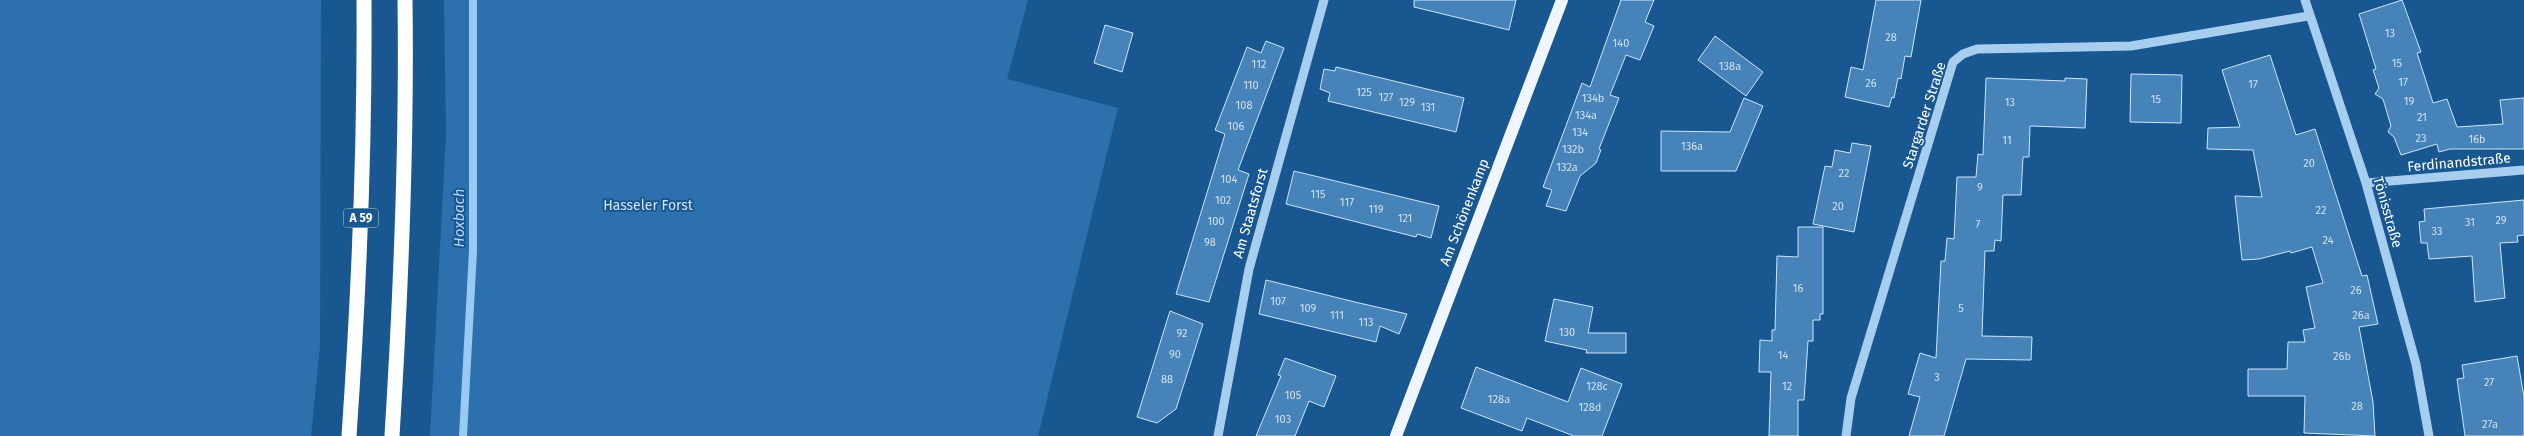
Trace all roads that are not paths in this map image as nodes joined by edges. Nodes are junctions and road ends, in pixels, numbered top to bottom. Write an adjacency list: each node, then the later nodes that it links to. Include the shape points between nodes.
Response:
1 (364, 0): 9 (highway, A 59, via 360,279)
2 (405, 0): 10 (highway, via 402,280)
3 (1324, 0): 11 (street, Am Staatsforst, via 1249,269)
4 (1562, 0): 12 (main road, Am Schönenkamp)
5 (2305, 0): 6 (street, Tönisstraße)
6 (2308, 16): 8 (street, Tönisstraße); 13 (street, Stargarder Straße, via 2131,46 1978,49 1957,58 1953,62 1851,398)
7 (2524, 170): 8 (street, Ferdinandstraße)
8 (2366, 183): 14 (street, Tönisstraße, via 2416,364)
9 (349, 436)
10 (392, 436)
11 (1218, 436)
12 (1396, 436)
13 (1846, 436)
14 (2429, 436)

